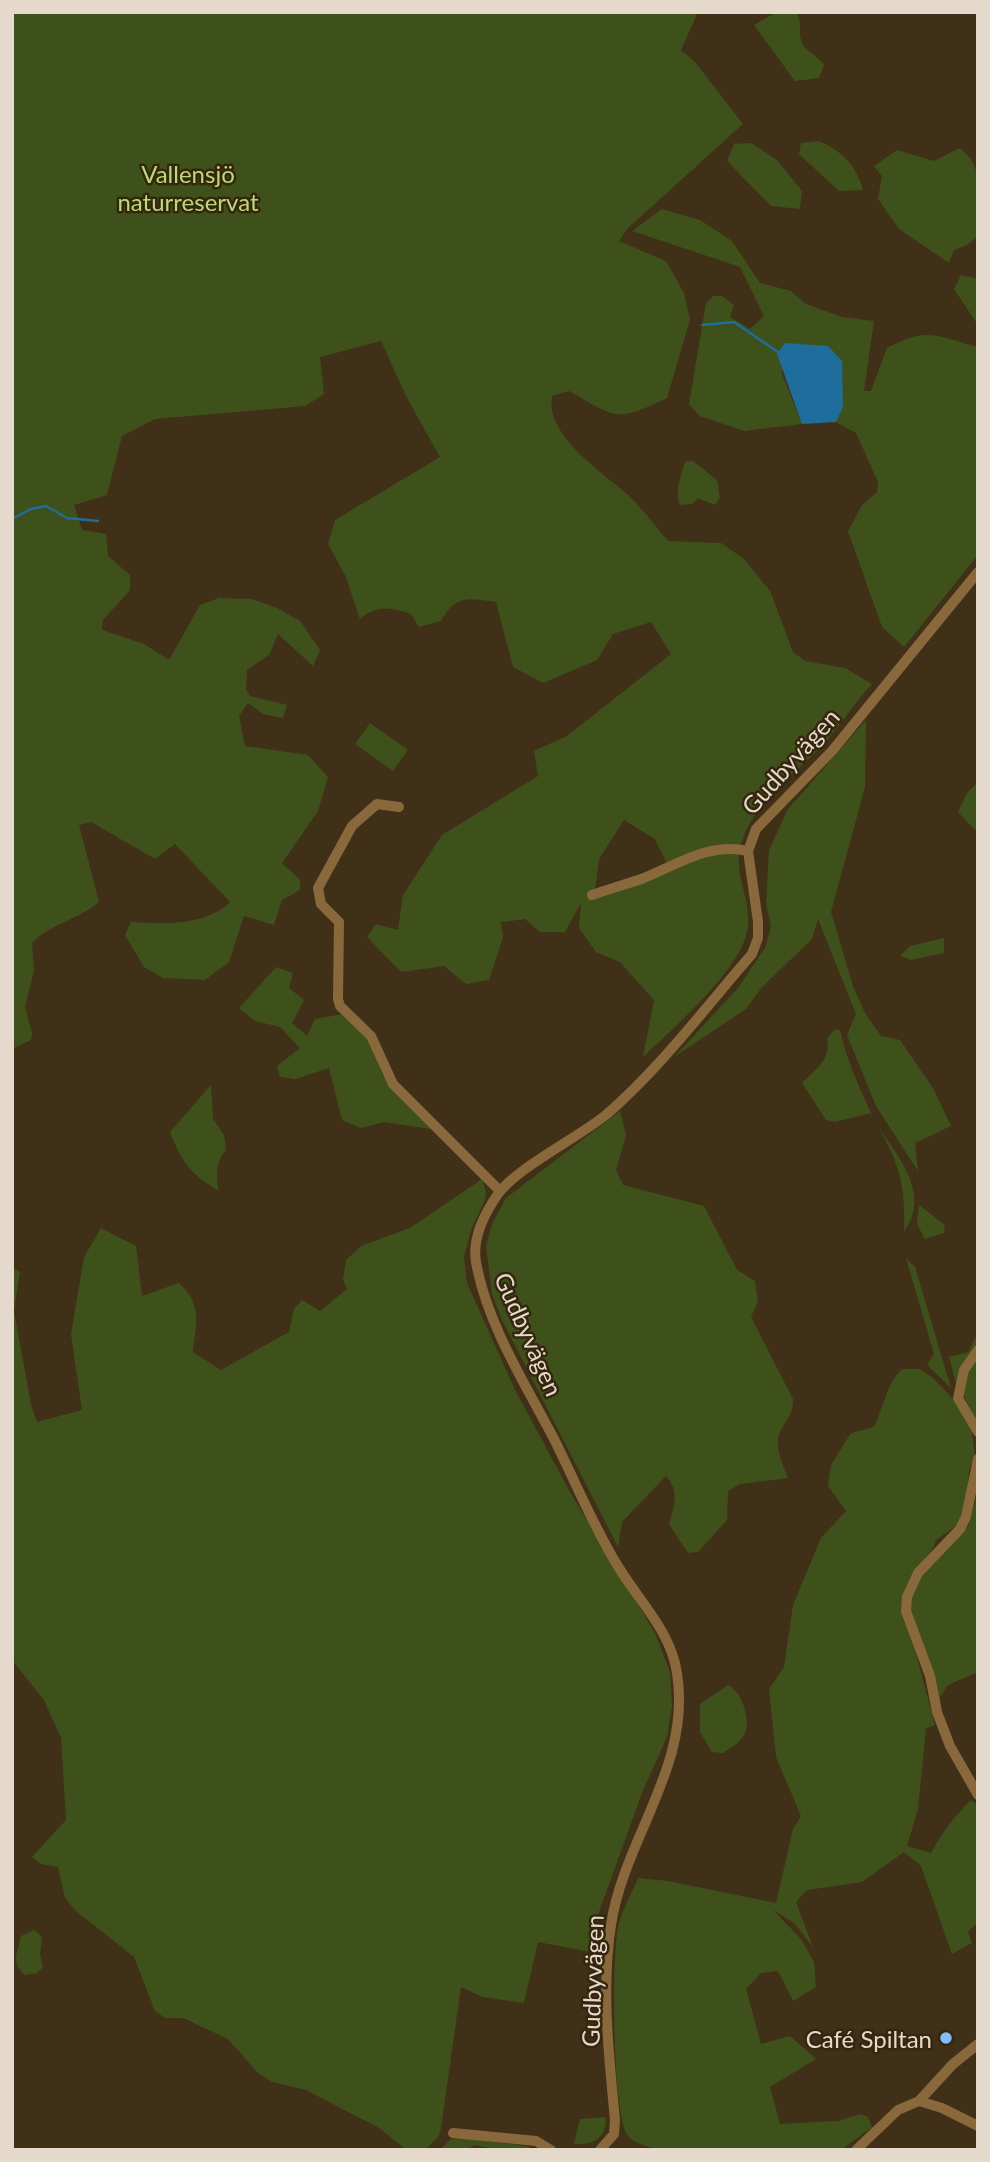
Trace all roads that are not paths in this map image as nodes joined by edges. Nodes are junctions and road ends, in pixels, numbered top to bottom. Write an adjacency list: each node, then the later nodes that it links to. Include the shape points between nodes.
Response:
1 (978, 572): 3 (street, Gudbyvägen, via 832,751 756,829)
2 (399, 807): 5 (street, via 377,804 363,814 346,834 318,888 321,904 339,922 338,999 371,1036 393,1084)
3 (748, 850): 4 (street, via 696,853 644,878); 5 (street, Gudbyvägen, via 758,922 752,954 675,1044 607,1113)
4 (592, 895)
5 (500, 1191): 14 (street, Gudbyvägen, via 476,1235 475,1261 489,1306 619,1567 664,1633 677,1671 677,1740 611,1925 609,2038 615,2120)
6 (978, 1350): 7 (street, via 964,1370 958,1398)
7 (978, 1432)
8 (978, 1460): 9 (street, via 966,1517 918,1573 906,1611 950,1746)
9 (978, 1796)
10 (978, 2044): 11 (street)
11 (919, 2101): 12 (street); 18 (street, via 898,2110)
12 (978, 2126)
13 (453, 2133): 15 (street, via 536,2141)
14 (609, 2142): 16 (street); 17 (street)
15 (551, 2150)
16 (600, 2150)
17 (620, 2150)
18 (856, 2150)

